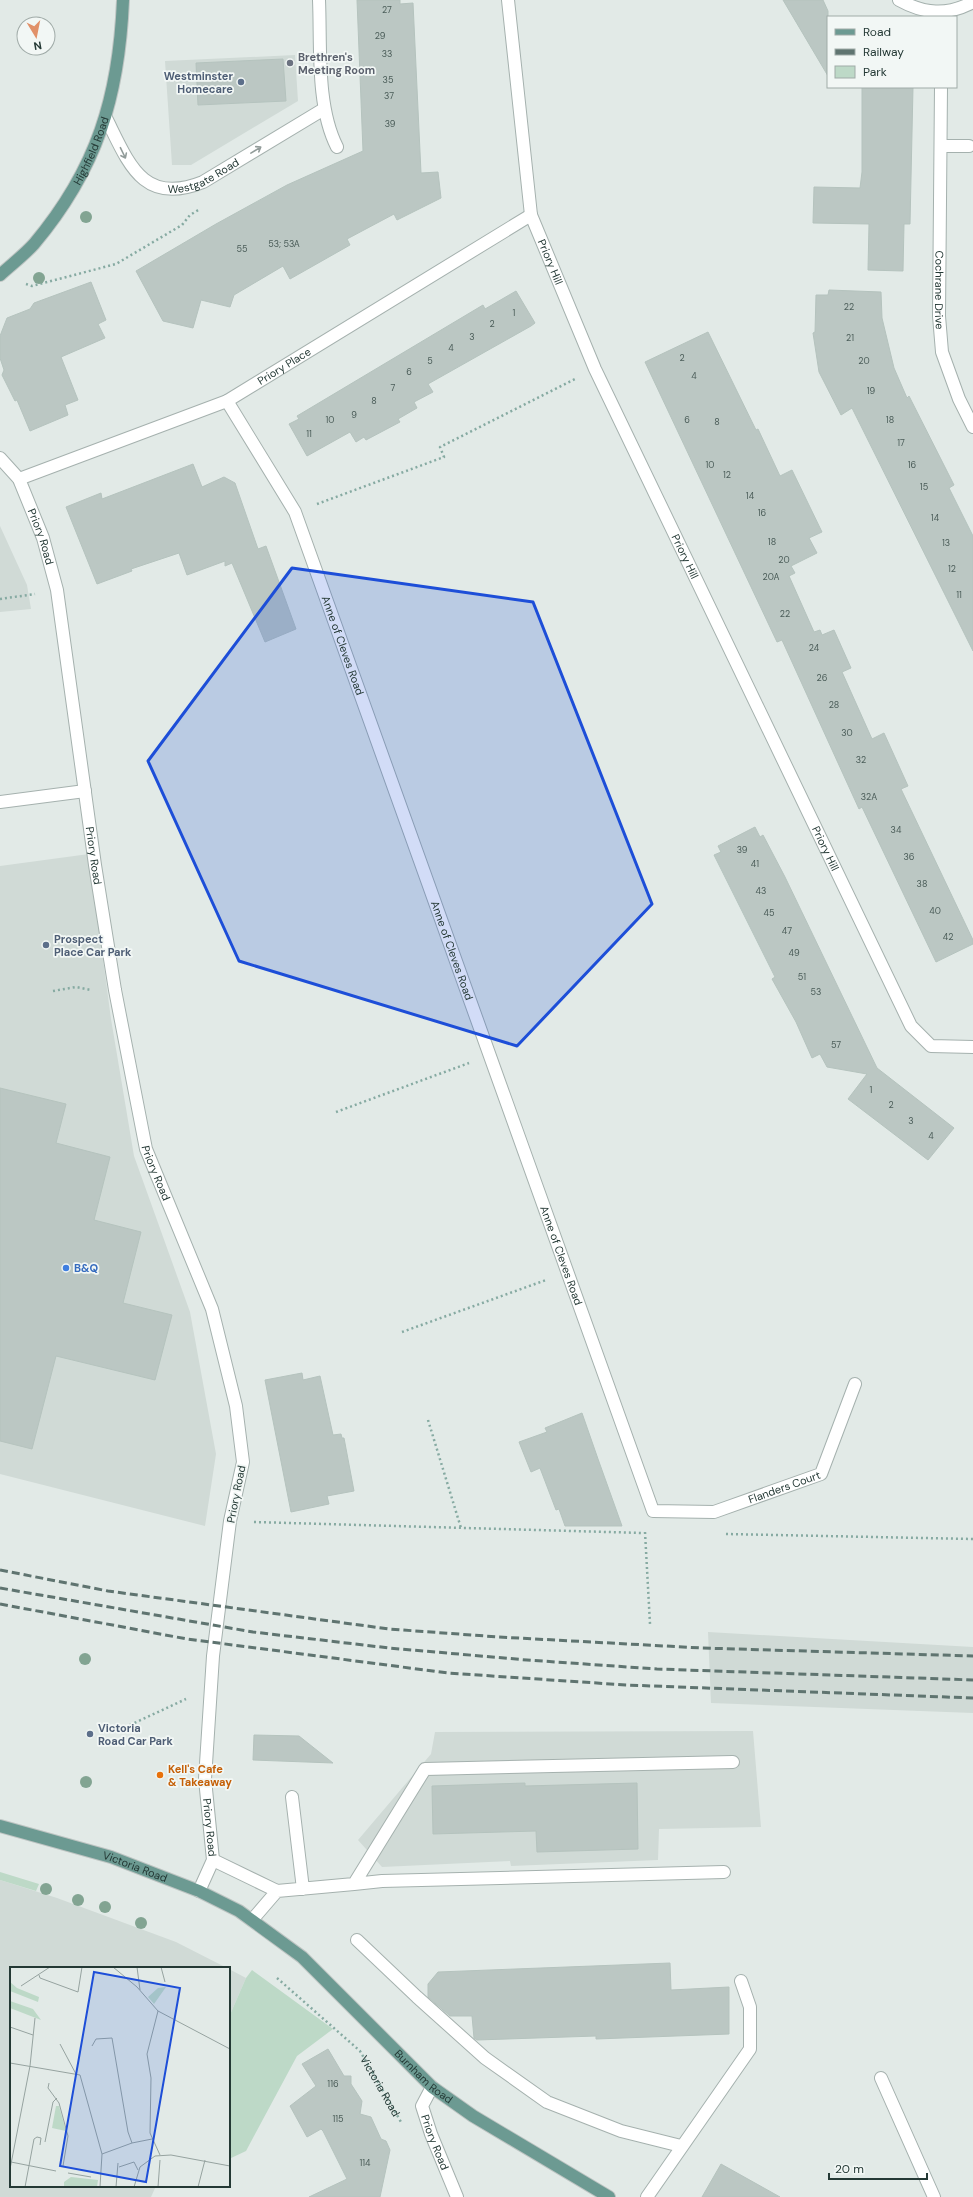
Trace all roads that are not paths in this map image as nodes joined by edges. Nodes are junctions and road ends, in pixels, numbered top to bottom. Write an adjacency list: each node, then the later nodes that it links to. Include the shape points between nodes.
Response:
1 (123, 0): 9 (main road, Highfield Road, via 122,36)
2 (319, 0): 8 (street)
3 (508, 0): 13 (street, Priory Hill)
4 (899, 0): 6 (street, via 919,10)
5 (973, 2): 6 (street)
6 (940, 15)
7 (941, 88): 10 (street, Cochrane Drive)
8 (324, 109): 9 (street, Westgate Road, one-way to 8, via 127,161 144,180 172,190 188,188 203,182); 12 (street, via 330,133)
9 (106, 118): 14 (main road, Highfield Road, via 93,152 64,204 33,245)
10 (942, 146): 11 (street); 16 (street, Cochrane Drive, via 939,316 942,352 959,399)
11 (969, 146)
12 (337, 147)
13 (531, 215): 15 (street, Priory Place); 21 (street, Priory Hill, via 595,369 911,1026 931,1046)
14 (0, 275)
15 (227, 401): 18 (street, Priory Place); 23 (street, Anne of Cleves Road, via 295,512)
16 (973, 427)
17 (0, 458): 18 (street, Priory Road)
18 (19, 479): 19 (street, Priory Road, via 43,538 57,590)
19 (85, 791): 20 (street); 27 (street, Priory Road, via 115,990 146,1149 212,1309 236,1406 243,1462 230,1521 213,1656 205,1779)
20 (0, 802)
21 (973, 1047)
22 (855, 1384): 23 (street, Flanders Court, via 821,1474 714,1512)
23 (653, 1511)
24 (732, 1762): 29 (street, via 425,1769)
25 (292, 1797): 30 (street)
26 (0, 1826): 31 (main road, Victoria Road, via 111,1857)
27 (213, 1860): 31 (street, Priory Road); 32 (street)
28 (724, 1872): 29 (street, via 382,1881)
29 (354, 1884): 30 (street)
30 (303, 1889): 32 (street)
31 (199, 1891): 33 (main road, Victoria Road, via 239,1911)
32 (277, 1891): 33 (street)
33 (257, 1924): 37 (main road, Burnham Road, via 302,1957)
34 (357, 1940): 38 (street, via 485,2058 547,2102 621,2131)
35 (741, 1981): 38 (street, via 750,2007 750,2049)
36 (881, 2078): 42 (street)
37 (432, 2087): 39 (street, Priory Road, via 422,2106); 40 (main road, Burnham Road, via 473,2116)
38 (681, 2146): 41 (street)
39 (457, 2197)
40 (609, 2197)
41 (647, 2197)
42 (934, 2197)

